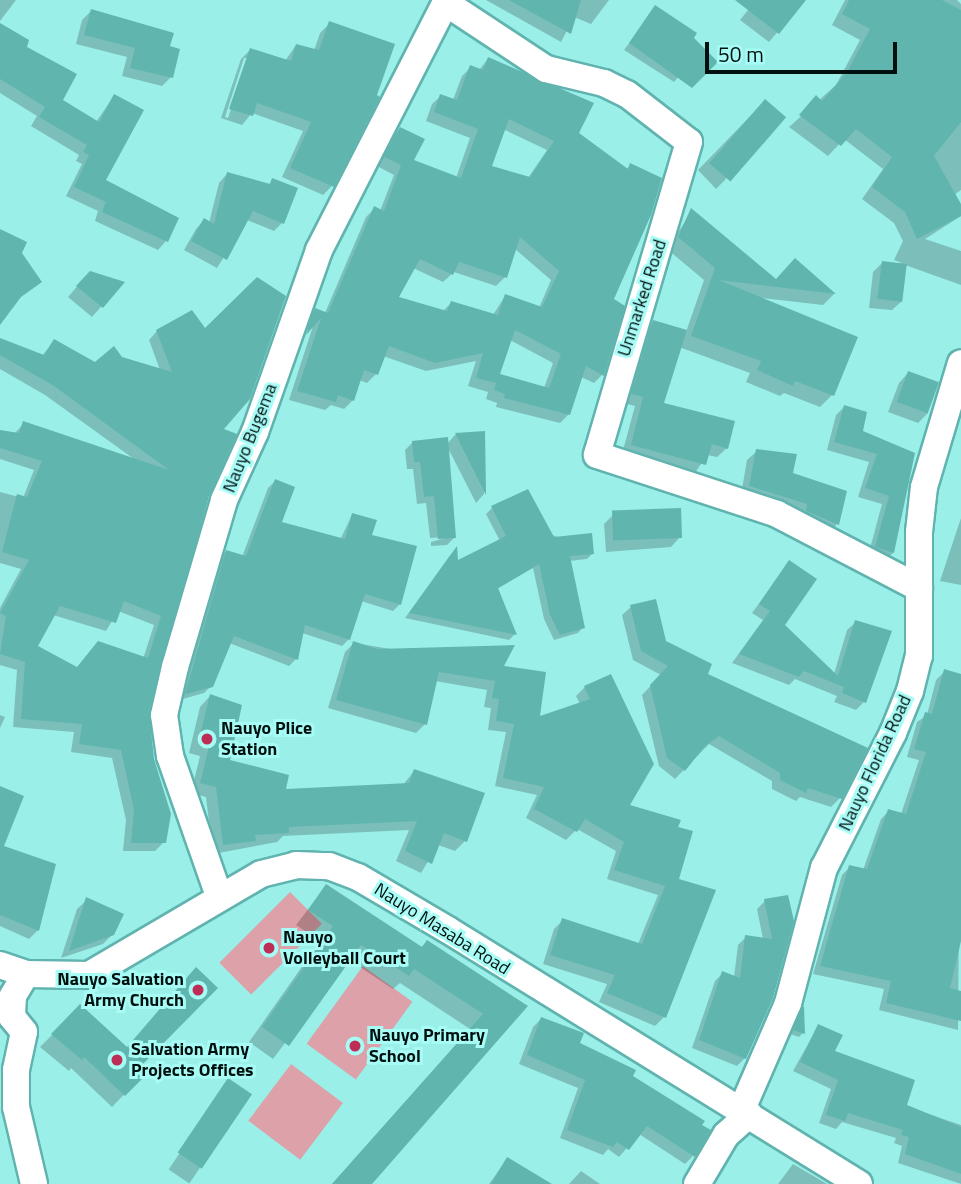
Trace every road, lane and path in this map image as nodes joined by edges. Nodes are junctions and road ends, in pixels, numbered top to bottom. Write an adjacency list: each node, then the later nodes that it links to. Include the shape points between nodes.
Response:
1 (446, 1): 3 (street, Unmarked Road, via 546,69 604,83 627,94 689,142 597,455 777,514); 4 (street, Nauyo Bugema, via 319,250 255,432 224,500 175,667 164,715 170,756)
2 (961, 363): 3 (street, Nauyo Florida Road, via 924,487)
3 (919, 588): 7 (street, Nauyo Florida Road, via 919,656 909,691 888,744 824,868 788,1003)
4 (219, 896): 6 (street, Nauyo Masaba Road, via 122,960 89,975); 7 (street, Nauyo Masaba Road, via 261,874 296,865 329,866 358,877)
5 (0, 965): 6 (street, Nauyo Masaba Road)
6 (26, 974): 8 (street, via 13,996 12,1017 24,1032 16,1070 16,1107)
7 (745, 1111): 9 (street); 10 (street, Nauyo Masaba Road)
8 (34, 1184)
9 (697, 1184)
10 (859, 1184)

